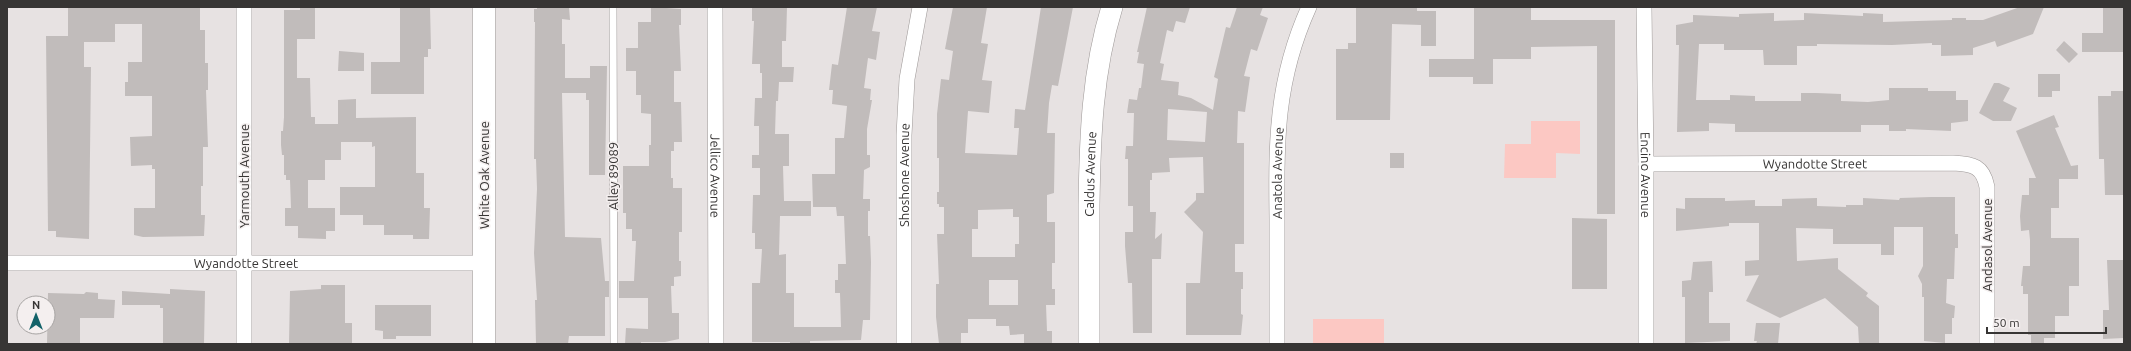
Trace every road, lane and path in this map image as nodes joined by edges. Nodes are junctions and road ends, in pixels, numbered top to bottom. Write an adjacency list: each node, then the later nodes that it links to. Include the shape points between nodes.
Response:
1 (244, 7): 11 (street, Yarmouth Avenue)
2 (484, 7): 13 (main road, White Oak Avenue)
3 (613, 7): 16 (lane, Alley 89089)
4 (715, 7): 17 (street, Jellico Avenue)
5 (920, 7): 18 (street, Shoshone Avenue, via 907,79 904,135)
6 (1112, 7): 19 (street, Caldus Avenue, via 1102,38 1094,86 1090,145)
7 (1309, 7): 20 (street, Anatola Avenue, via 1286,68 1279,111 1276,153)
8 (1644, 7): 9 (street, Encino Avenue)
9 (1646, 164): 10 (street, Wyandotte Street, via 1953,163 1970,165); 21 (street, Encino Avenue)
10 (1982, 172): 22 (street, Andasol Avenue, via 1987,193)
11 (244, 262): 12 (street, Wyandotte Street); 13 (street, Wyandotte Street); 14 (street, Yarmouth Avenue)
12 (7, 263)
13 (484, 263): 15 (main road, White Oak Avenue)
14 (244, 344)
15 (484, 344)
16 (614, 344)
17 (716, 344)
18 (904, 344)
19 (1089, 344)
20 (1277, 344)
21 (1646, 344)
22 (1987, 344)

